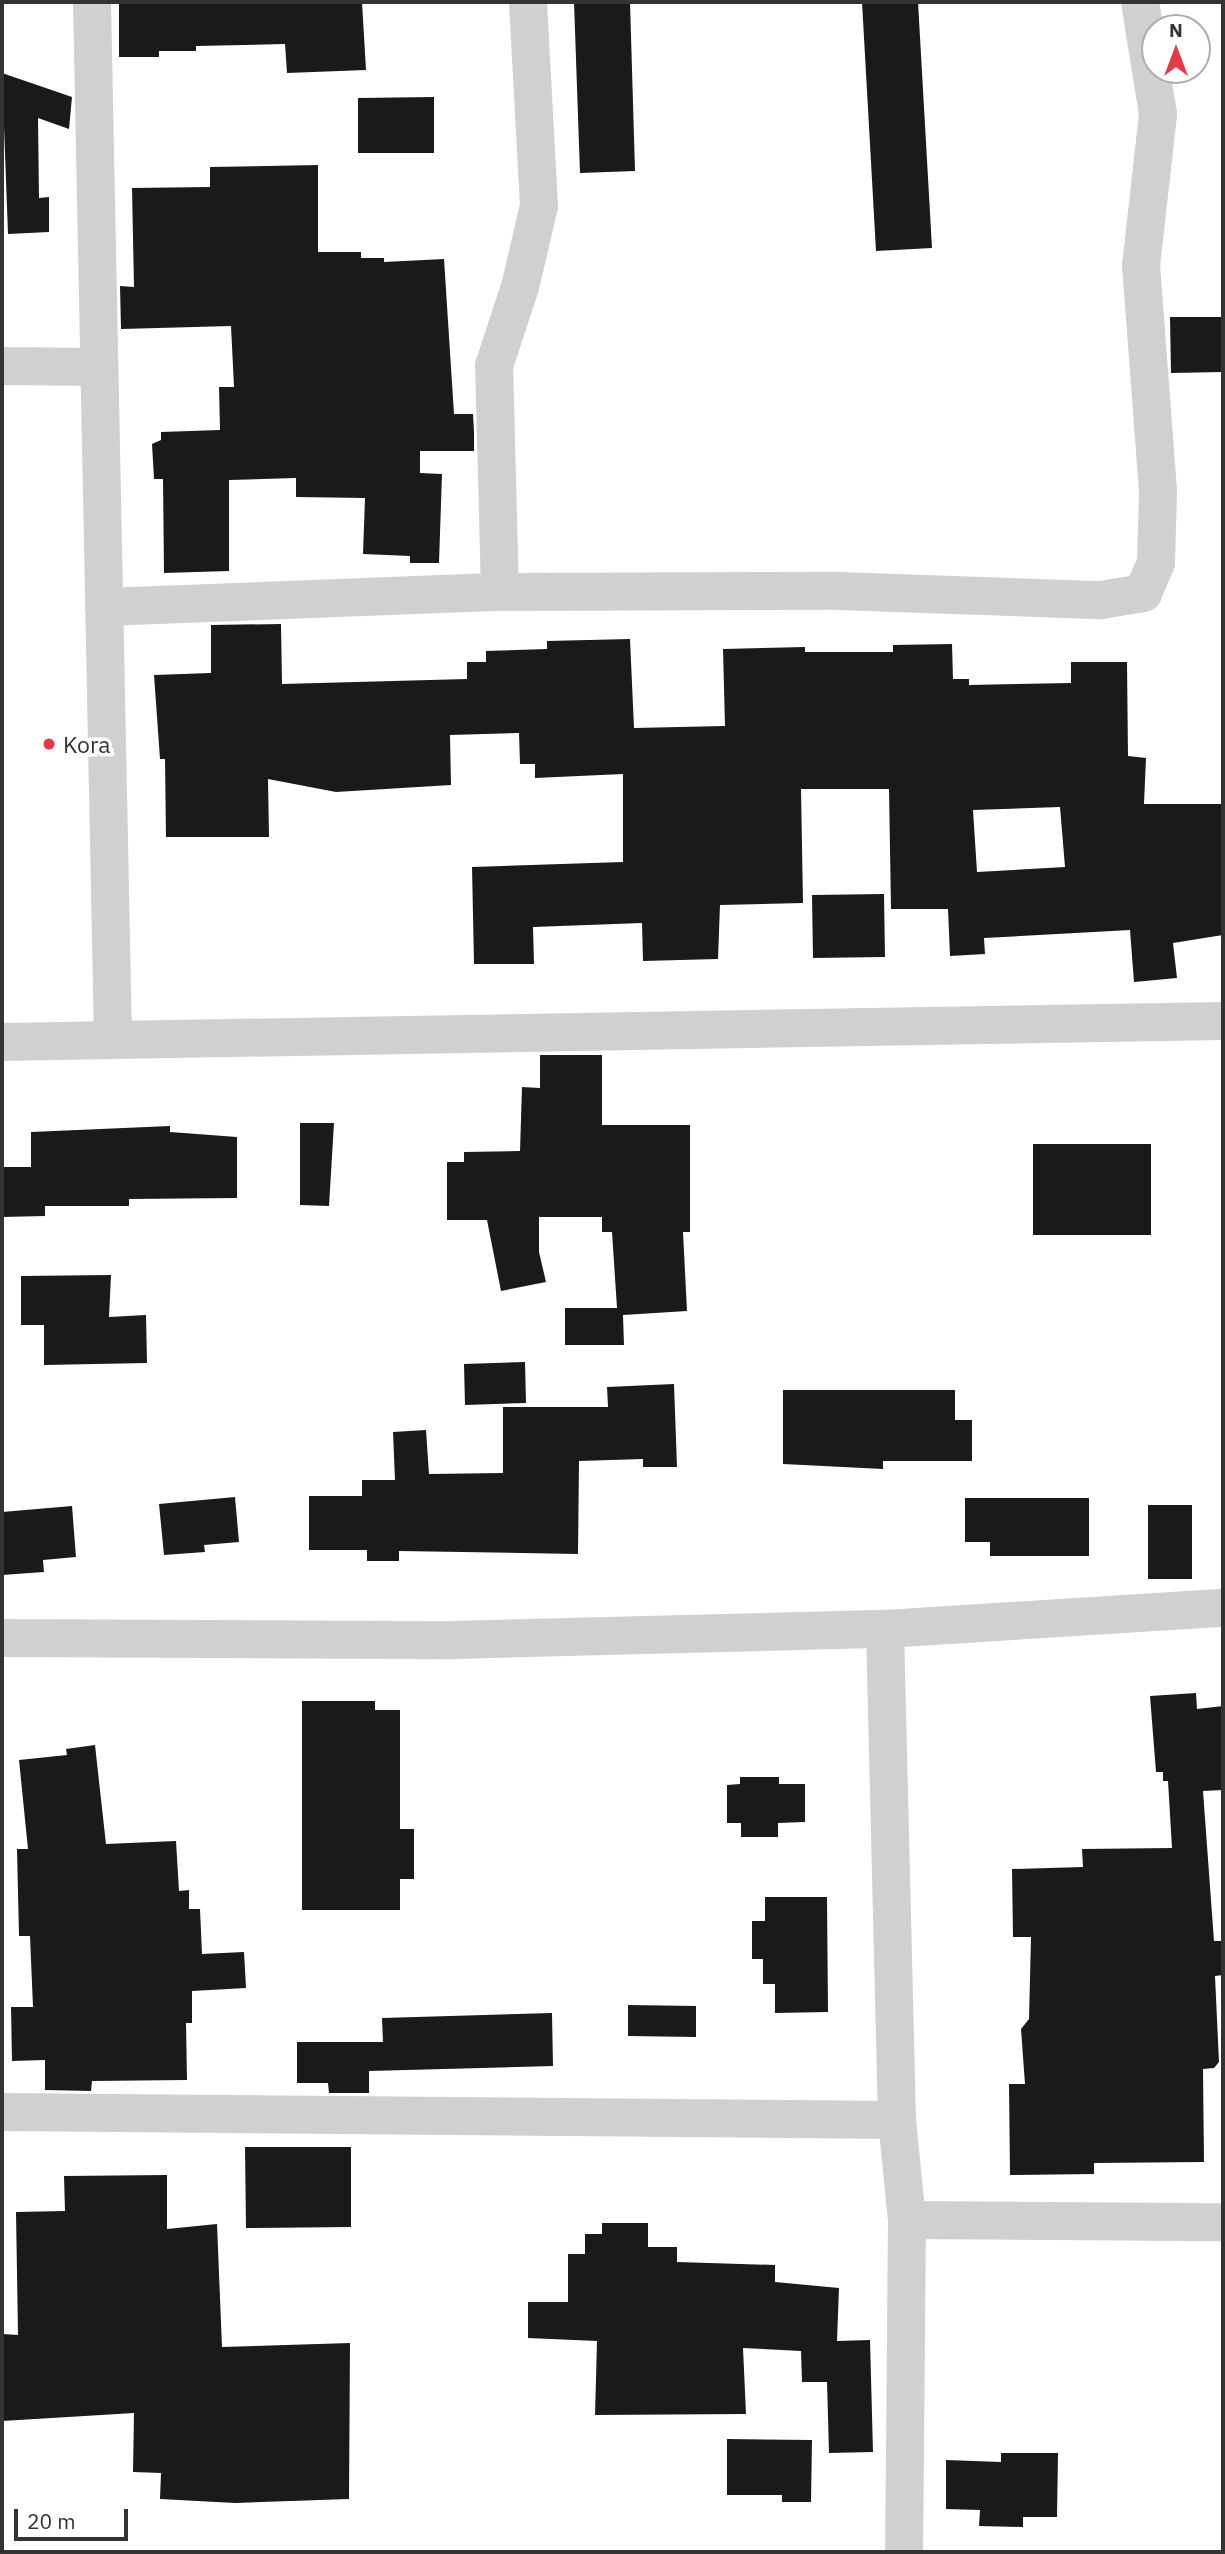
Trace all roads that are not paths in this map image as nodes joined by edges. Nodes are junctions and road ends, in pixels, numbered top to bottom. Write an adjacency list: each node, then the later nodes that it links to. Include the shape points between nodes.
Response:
1 (92, 2): 5 (street)
2 (528, 2): 6 (street, via 538,206 520,288 494,366)
3 (1140, 2): 6 (street, via 1158,114 1141,266 1157,491 1156,563 1143,593 1101,600 838,591)
4 (2, 366): 5 (street)
5 (99, 367): 7 (street)
6 (500, 592): 7 (street)
7 (104, 607): 9 (street)
8 (1223, 1021): 9 (street)
9 (113, 1037): 10 (street)
10 (2, 1042)
11 (1223, 1608): 12 (street)
12 (885, 1629): 13 (street, via 454,1640); 15 (street)
13 (2, 1639)
14 (2, 2112): 15 (street)
15 (897, 2120): 16 (street)
16 (907, 2220): 17 (street); 18 (street)
17 (1223, 2222)
18 (904, 2552)

